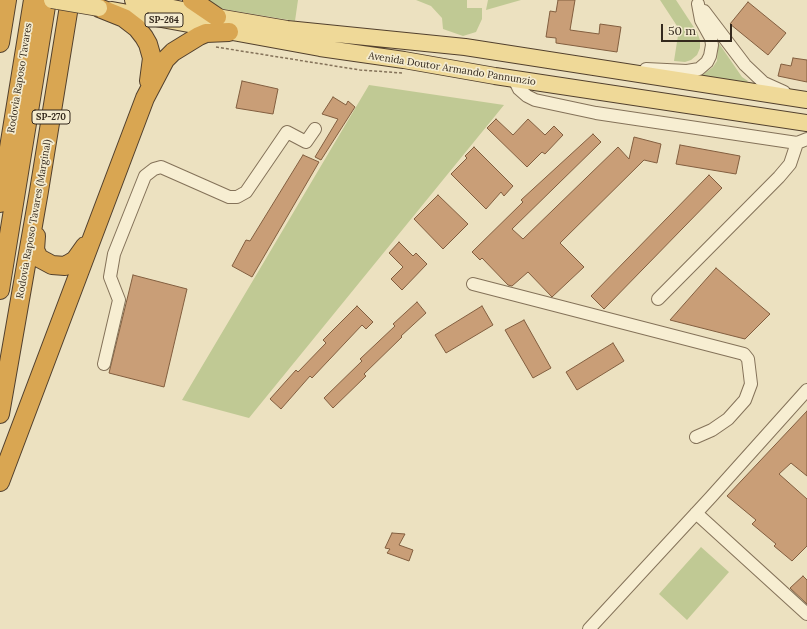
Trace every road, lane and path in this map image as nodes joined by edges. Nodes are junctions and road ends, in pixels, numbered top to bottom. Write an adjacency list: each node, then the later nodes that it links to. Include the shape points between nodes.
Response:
1 (7, 0): 13 (highway)
2 (33, 0): 27 (highway, Rodovia Raposo Tavares)
3 (47, 0): 30 (highway, Rodovia Raposo Tavares / SP-270)
4 (52, 0): 9 (main road, SP-264, bridge)
5 (70, 0): 26 (highway, Rodovia Raposo Tavares (Marginal) / SP-270)
6 (133, 0): 10 (main road, Avenida Doutor Armando Pannunzio / SP-264)
7 (192, 0): 10 (highway)
8 (697, 2): 17 (street, via 701,20 712,45 707,62 699,69 687,71); 22 (street, via 751,72 771,87)
9 (98, 8): 11 (main road, Avenida Doutor Armando Pannunzio / SP-264); 21 (highway, via 130,22 148,44 152,67)
10 (217, 17): 12 (main road, Avenida Doutor Armando Pannunzio, via 287,29)
11 (229, 32): 16 (main road, Avenida Doutor Armando Pannunzio); 21 (highway, via 206,33 173,52 165,60)
12 (398, 41): 14 (main road, Avenida Doutor Armando Pannunzio); 16 (street)
13 (0, 43)
14 (478, 49): 15 (main road, Avenida Doutor Armando Pannunzio); 18 (main road, via 479,62)
15 (503, 54): 17 (main road, Avenida Doutor Armando Pannunzio); 19 (main road, via 492,66)
16 (404, 60): 18 (main road, Avenida Doutor Armando Pannunzio)
17 (582, 65): 22 (main road, Avenida Doutor Armando Pannunzio)
18 (470, 72): 19 (main road, Avenida Doutor Armando Pannunzio)
19 (495, 76): 20 (main road, Avenida Doutor Armando Pannunzio)
20 (514, 79): 23 (main road, Avenida Doutor Armando Pannunzio); 25 (street, via 519,89 527,96 543,102 596,113)
21 (145, 98): 28 (highway)
22 (803, 100)
23 (807, 122)
24 (315, 129): 32 (street, via 306,142 287,132 246,192 237,196 229,197 161,167 145,176 114,254 110,277 119,300)
25 (802, 141): 31 (street, via 790,164 779,177)
26 (39, 191): 28 (highway, via 35,250 39,258 52,265 65,266 75,260); 34 (highway, Rodovia Raposo Tavares (Marginal) / SP-270)
27 (0, 203)
28 (95, 230): 36 (highway)
29 (473, 284): 35 (street, via 744,354 748,359 751,384 745,400 728,419)
30 (0, 290)
31 (658, 298)
32 (104, 364)
33 (807, 390): 37 (street)
34 (0, 414)
35 (696, 437)
36 (0, 482)
37 (696, 513): 38 (street); 39 (street)
38 (807, 614)
39 (588, 629)

